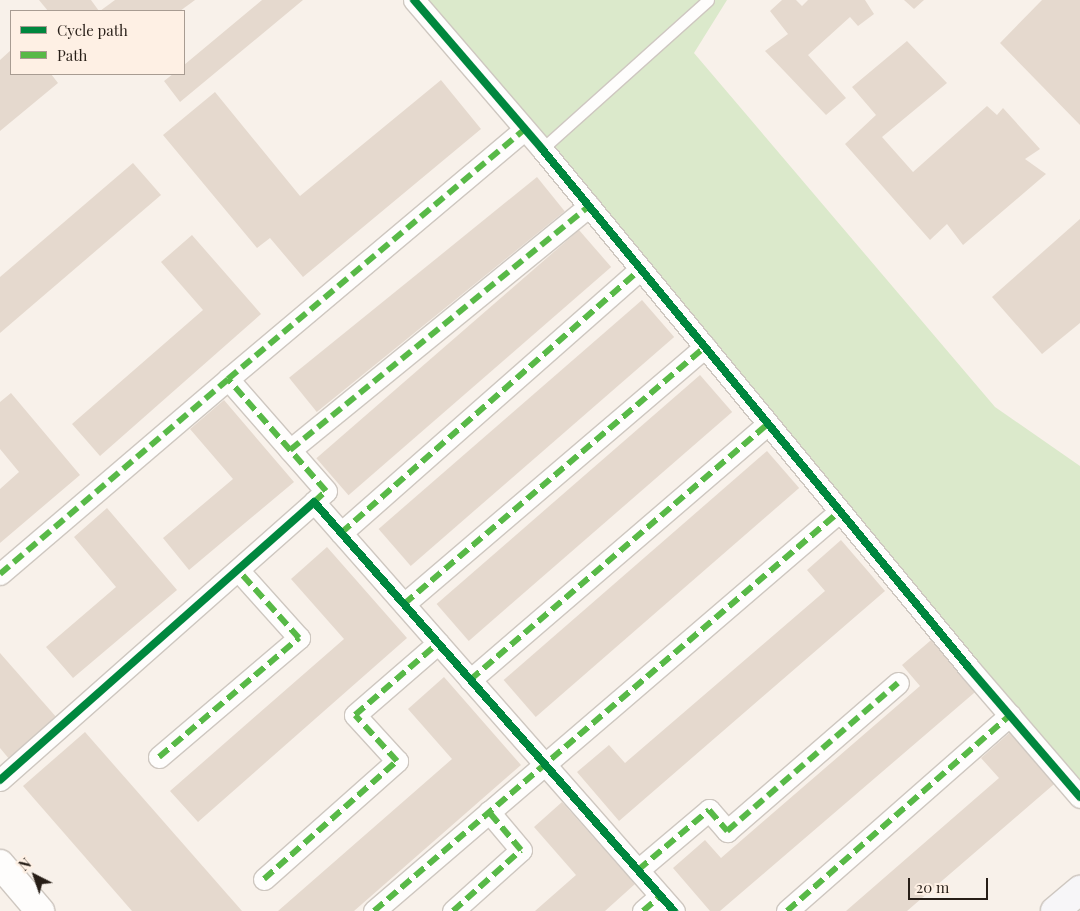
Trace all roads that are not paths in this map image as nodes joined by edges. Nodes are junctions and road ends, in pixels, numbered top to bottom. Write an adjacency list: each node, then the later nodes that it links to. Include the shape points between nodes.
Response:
1 (414, 0): 3 (street)
2 (708, 0): 4 (lane)
3 (524, 130): 4 (street); 8 (street)
4 (542, 149): 5 (street)
5 (589, 206): 6 (street); 10 (street)
6 (640, 269): 7 (street); 13 (street)
7 (705, 347): 9 (street); 16 (street)
8 (228, 379): 10 (street); 15 (street)
9 (768, 424): 12 (street); 18 (street)
10 (290, 450): 11 (street, via 326,492)
11 (314, 502): 13 (street); 14 (street)
12 (840, 511): 20 (street); 22 (street)
13 (341, 533): 16 (street)
14 (238, 570): 21 (street, via 299,638); 23 (street)
15 (0, 574)
16 (404, 604): 17 (street)
17 (438, 643): 18 (street); 28 (street, via 355,715 397,761)
18 (470, 680): 22 (street)
19 (898, 683): 27 (street, via 727,831 709,810)
20 (1010, 715): 24 (street); 35 (street)
21 (159, 757)
22 (545, 765): 25 (street); 27 (street)
23 (0, 780)
24 (1080, 797)
25 (489, 812): 32 (street); 33 (street, via 522,850)
26 (0, 864): 31 (street)
27 (638, 870): 30 (street)
28 (264, 879)
29 (1080, 890): 36 (main road)
30 (667, 904): 34 (street)
31 (40, 911)
32 (374, 911)
33 (453, 911)
34 (643, 911)
35 (787, 911)
36 (1055, 911)

